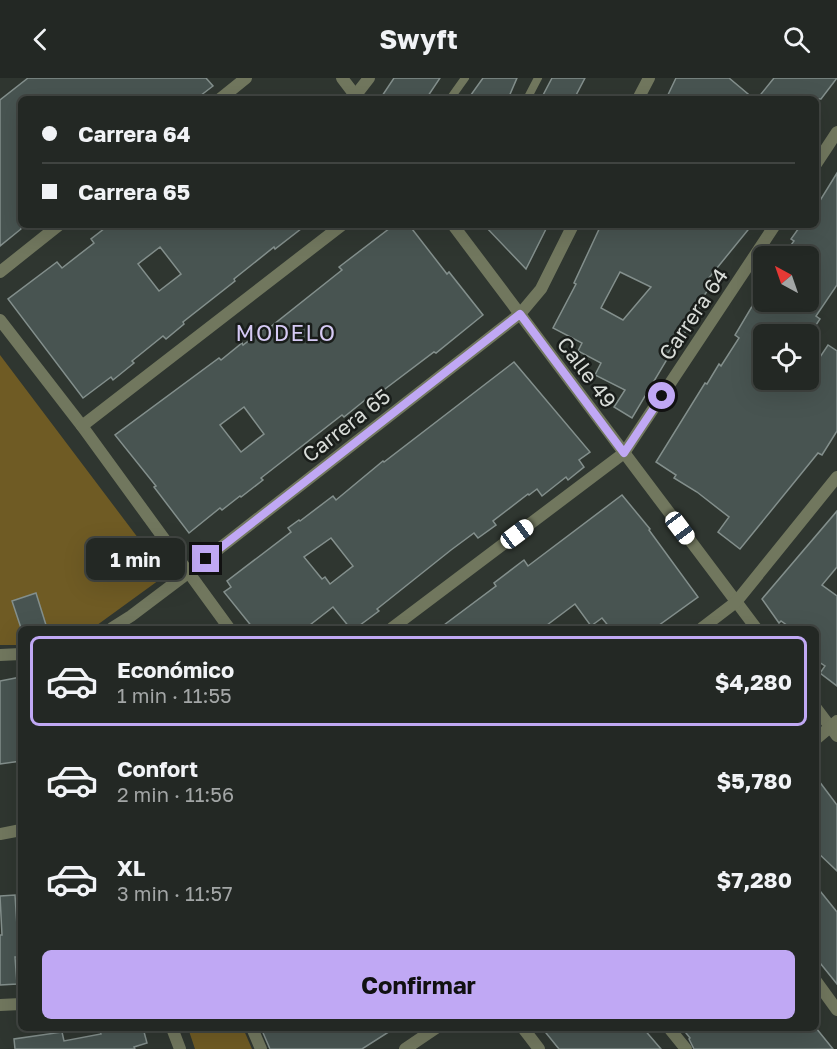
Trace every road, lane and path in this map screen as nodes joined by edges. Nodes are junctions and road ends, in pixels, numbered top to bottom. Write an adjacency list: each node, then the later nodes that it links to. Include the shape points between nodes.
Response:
1 (246, 78): 7 (street)
2 (342, 78): 8 (street)
3 (369, 78): 9 (street)
4 (465, 78): 10 (lane)
5 (538, 78): 11 (lane)
6 (648, 78): 12 (street)
7 (224, 96)
8 (356, 96)
9 (358, 96)
10 (452, 96)
11 (528, 96)
12 (639, 96)
13 (837, 132): 14 (street)
14 (819, 159)
15 (56, 228): 20 (street)
16 (338, 228): 25 (street)
17 (456, 228): 21 (street, Calle 49)
18 (572, 228): 21 (street, Carrera 65, via 541,289)
19 (774, 228): 26 (street, Carrera 64)
20 (0, 272)
21 (520, 314): 26 (street, Calle 49); 28 (street, Carrera 65)
22 (0, 320): 24 (street)
23 (0, 338): 24 (street)
24 (18, 345): 25 (street)
25 (82, 426): 28 (street)
26 (624, 453): 29 (street, Calle 49); 32 (street, Carrera 64)
27 (837, 477): 29 (street)
28 (188, 573): 30 (street, Carrera 65); 31 (street)
29 (736, 602): 33 (street); 34 (street, Calle 49)
30 (115, 626)
31 (228, 626)
32 (395, 626)
33 (705, 626)
34 (754, 626)
35 (18, 654): 36 (street)
36 (0, 656)
37 (819, 711): 38 (street)
38 (835, 728): 39 (street)
39 (819, 737)
40 (18, 831): 41 (street)
41 (0, 834)
42 (819, 985): 45 (street)
43 (18, 1004): 44 (street)
44 (0, 1005)
45 (837, 1010)
46 (173, 1031): 51 (street)
47 (253, 1031): 52 (street)
48 (432, 1031): 53 (street)
49 (525, 1031): 54 (street)
50 (671, 1031): 55 (street)
51 (180, 1049)
52 (261, 1049)
53 (405, 1049)
54 (539, 1049)
55 (686, 1049)

